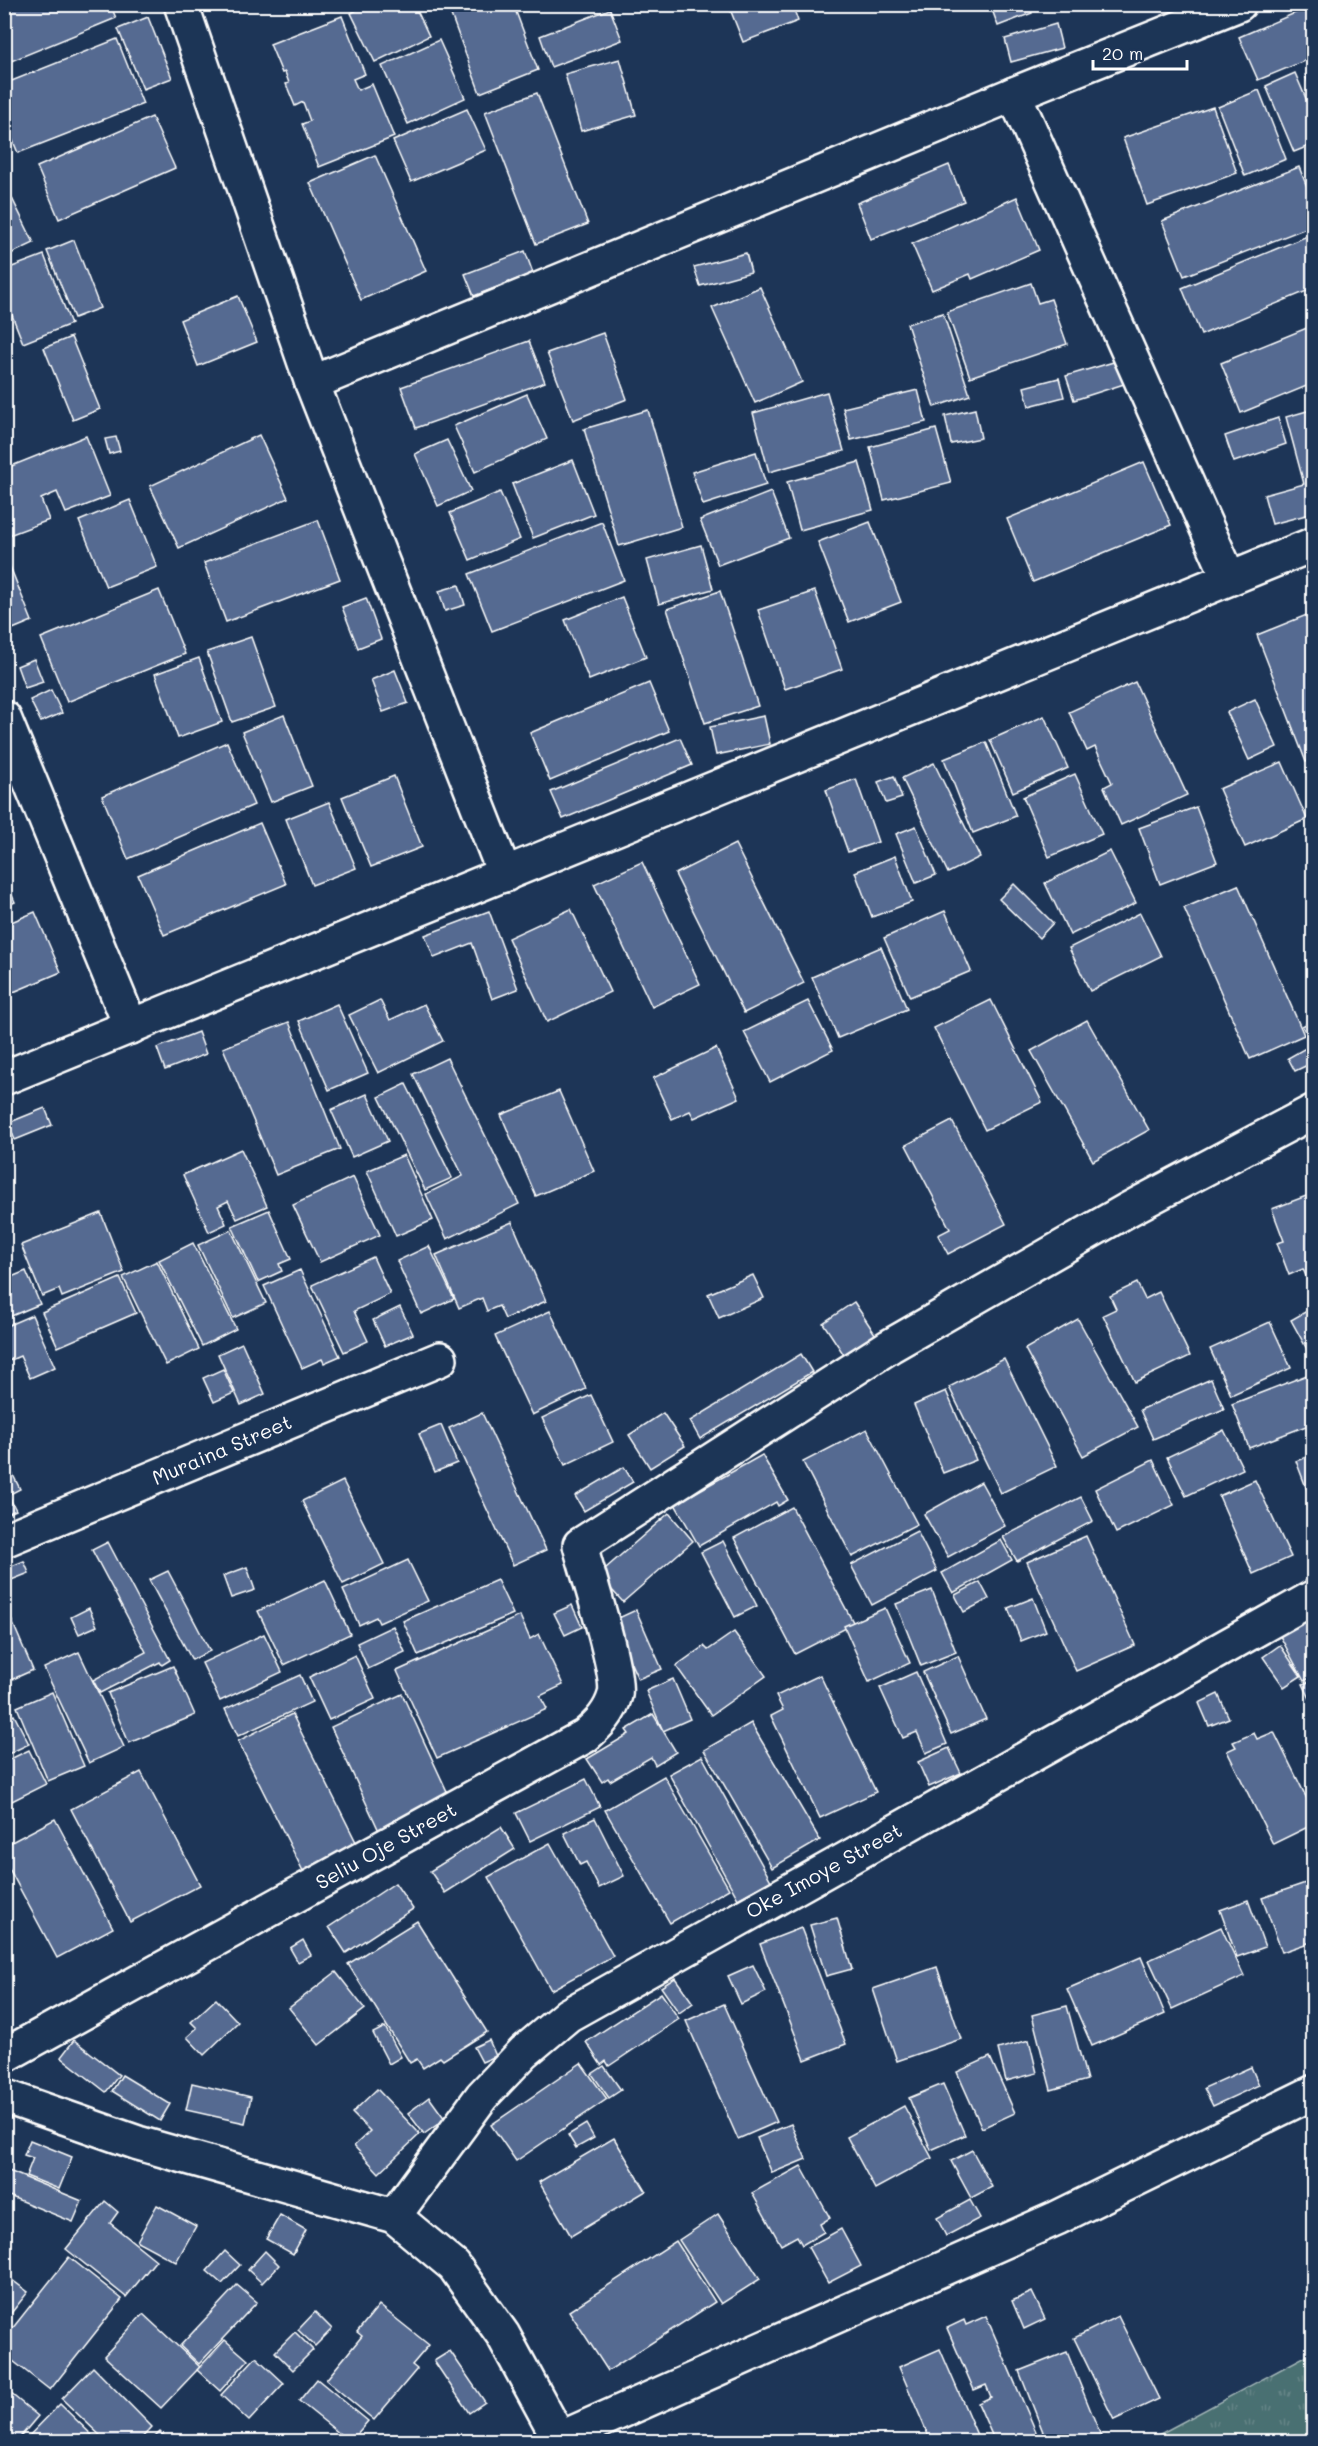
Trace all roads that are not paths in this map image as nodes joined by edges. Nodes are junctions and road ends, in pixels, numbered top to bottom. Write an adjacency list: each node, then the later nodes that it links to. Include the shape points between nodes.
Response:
1 (181, 4): 4 (street)
2 (1239, 4): 3 (street)
3 (1014, 94): 4 (street); 6 (street)
4 (312, 383): 8 (street)
5 (1314, 544): 6 (street)
6 (1229, 578): 8 (street)
7 (4, 718): 9 (street)
8 (505, 875): 9 (street)
9 (131, 1027): 10 (street)
10 (4, 1078)
11 (1314, 1111): 15 (street, Seliu Oje Street, via 1129,1209 890,1346 580,1545 613,1666 616,1693 606,1717 585,1736)
12 (440, 1359): 13 (street, Muraina Street)
13 (4, 1540)
14 (1314, 1597): 18 (street, Oke Imoye Street, via 568,2015 524,2052 482,2096)
15 (4, 2056)
16 (1314, 2092): 19 (street, via 1058,2218)
17 (4, 2096): 18 (street, via 138,2143)
18 (394, 2216): 19 (street, via 454,2266 503,2335)
19 (560, 2440)

